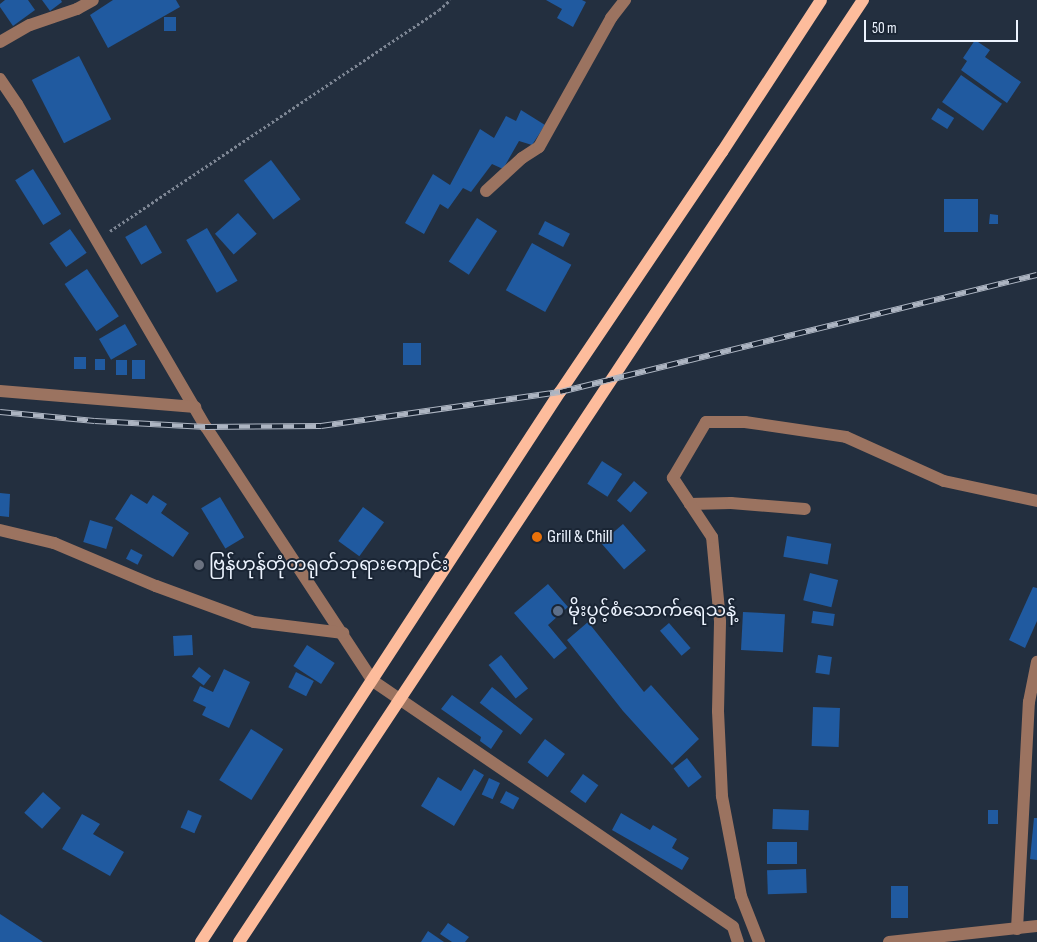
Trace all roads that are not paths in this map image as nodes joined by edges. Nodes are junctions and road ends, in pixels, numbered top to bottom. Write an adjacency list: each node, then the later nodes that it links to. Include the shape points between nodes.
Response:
1 (93, 0): 5 (street, via 30,25)
2 (625, 0): 7 (street, via 611,18 539,147)
3 (821, 0): 16 (main road, via 560,392)
4 (864, 0): 18 (main road)
5 (0, 42)
6 (0, 79): 9 (street)
7 (486, 191)
8 (0, 391): 9 (street)
9 (195, 407): 14 (street)
10 (1037, 501): 11 (street, via 944,481 846,437 745,422 706,422 673,478)
11 (690, 504): 12 (street, via 731,503); 24 (street, via 712,538 720,621 718,711 722,796 741,896)
12 (805, 509)
13 (0, 530): 14 (street, via 54,543 156,586 254,622)
14 (343, 633): 16 (street)
15 (1037, 662): 17 (street)
16 (373, 681): 18 (street); 21 (main road)
17 (1035, 684): 20 (street, via 1029,702)
18 (401, 700): 22 (main road); 23 (street, via 733,927)
19 (1037, 926): 20 (street)
20 (1017, 929): 25 (street)
21 (201, 942)
22 (239, 942)
23 (738, 942)
24 (758, 942)
25 (889, 942)

